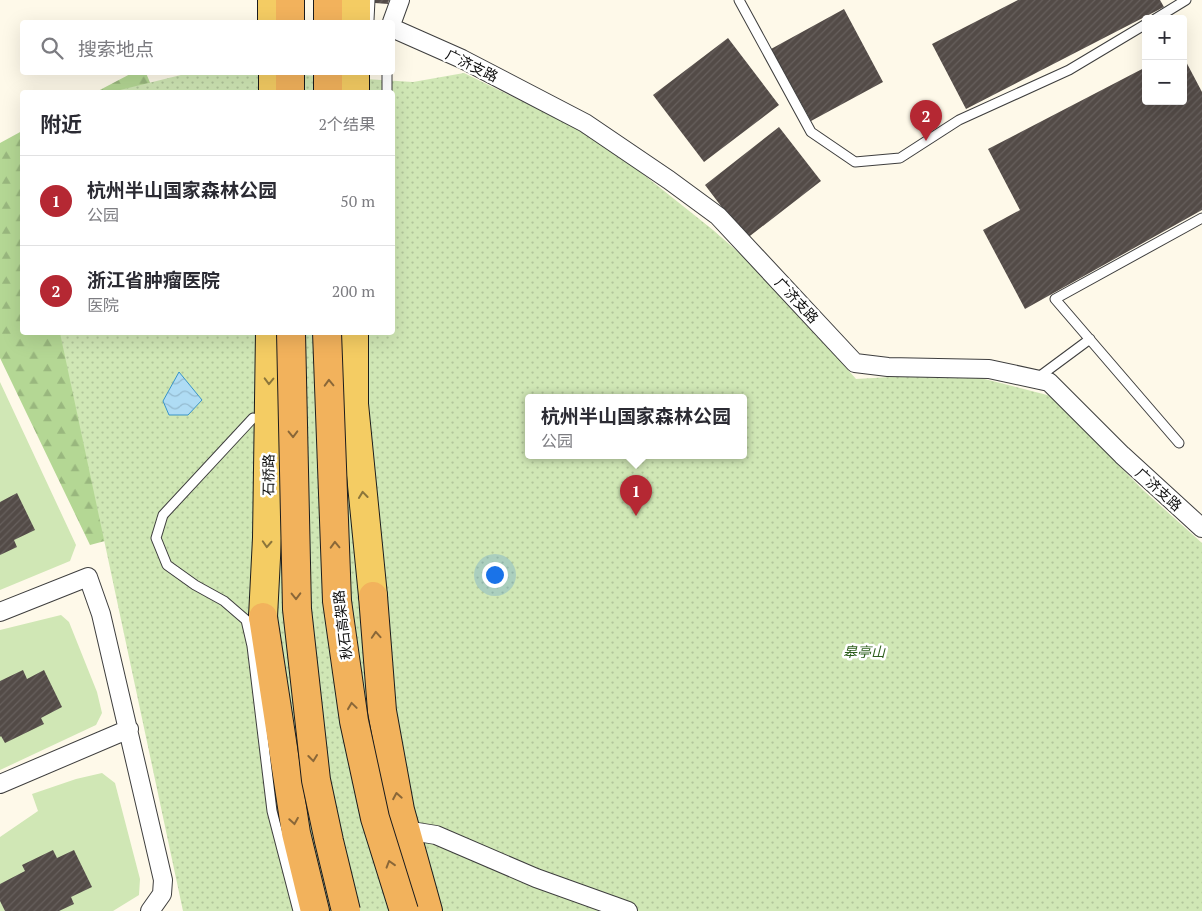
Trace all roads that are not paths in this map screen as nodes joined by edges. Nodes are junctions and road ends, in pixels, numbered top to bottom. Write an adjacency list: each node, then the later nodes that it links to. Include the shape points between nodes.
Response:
1 (272, 0): 10 (main road)
2 (290, 0): 11 (highway)
3 (328, 0): 12 (highway)
4 (356, 0): 13 (main road)
5 (370, 0): 14 (lane)
6 (400, 0): 15 (street)
7 (739, 0): 16 (lane, via 812,132 854,162 900,158 960,120 1068,70)
8 (1186, 0): 9 (lane)
9 (1162, 15)
10 (272, 20)
11 (290, 20)
12 (328, 20)
13 (356, 20)
14 (369, 20)
15 (393, 20)
16 (1142, 26)
17 (395, 29): 34 (street, 广济支路, via 462,58 585,123 718,216 854,363 989,369)
18 (273, 75): 23 (main road)
19 (290, 75): 24 (highway)
20 (328, 75): 25 (highway)
21 (355, 75): 26 (main road)
22 (388, 75): 27 (lane)
23 (273, 90)
24 (290, 90)
25 (328, 90)
26 (355, 90)
27 (387, 90)
28 (1202, 218): 33 (lane, via 1055,298)
29 (270, 335): 40 (main road, 石桥路, one-way to 40)
30 (291, 335): 47 (highway, one-way to 47, bridge, via 297,609 316,780)
31 (327, 335): 48 (highway, 秋石高架路, one-way to 31, bridge, via 375,818 354,721 337,601)
32 (354, 335): 38 (main road, one-way to 32, via 354,404)
33 (1090, 339): 34 (lane); 36 (lane)
34 (1036, 379): 37 (street, 广济支路, via 1049,382)
35 (254, 418): 45 (lane, via 162,515 156,538 167,565 224,600 246,620 272,811)
36 (1179, 443)
37 (1202, 528)
38 (373, 596): 43 (highway, one-way to 38, via 382,711)
39 (0, 612): 41 (street, via 88,577 101,614)
40 (263, 617): 46 (highway, one-way to 46, via 296,833)
41 (129, 729): 42 (street); 44 (street, via 163,880 162,894)
42 (0, 784)
43 (405, 830): 49 (highway); 50 (street, via 436,835 536,878)
44 (150, 911)
45 (298, 911)
46 (314, 911)
47 (346, 911)
48 (404, 911)
49 (428, 911)
50 (628, 911)

